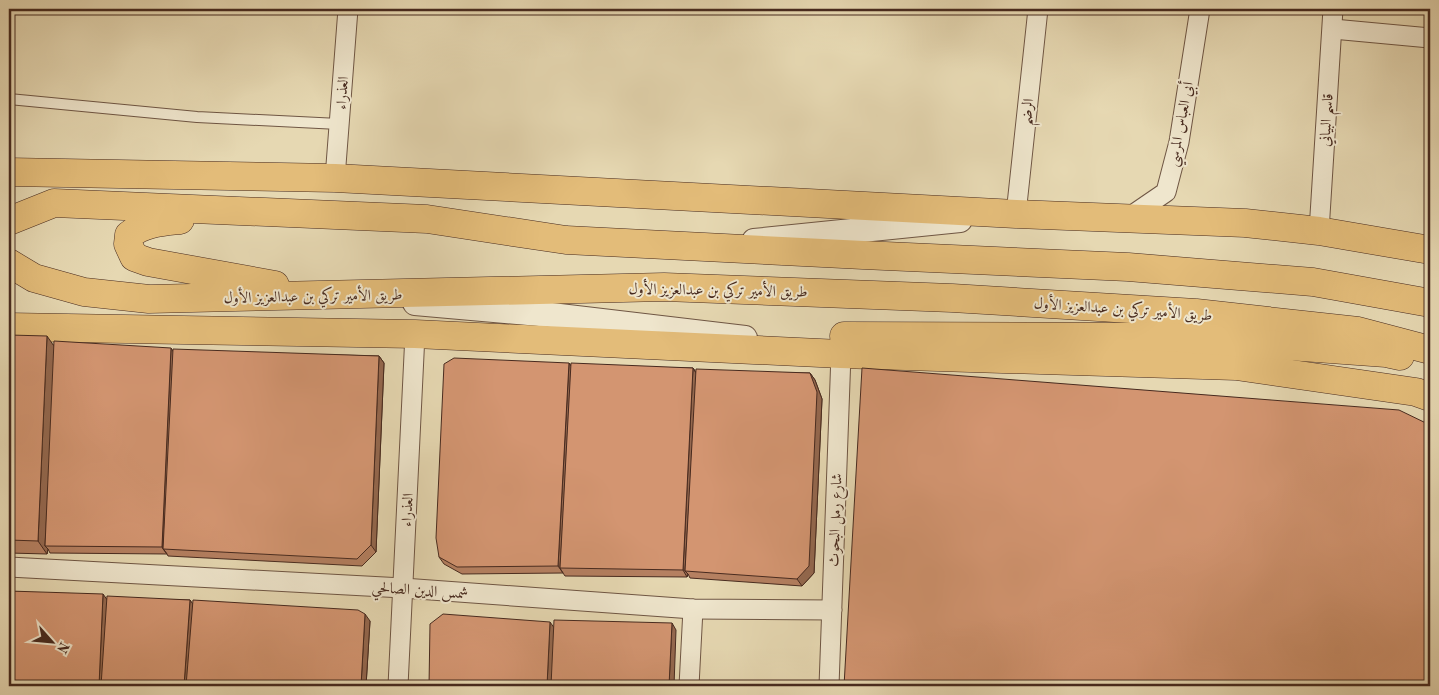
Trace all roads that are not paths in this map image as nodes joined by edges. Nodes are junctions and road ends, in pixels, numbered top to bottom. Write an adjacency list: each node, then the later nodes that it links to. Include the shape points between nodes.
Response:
1 (348, 9): 8 (street, العذراء)
2 (1038, 9): 12 (street, الرضم)
3 (1200, 9): 13 (street, أبي العباس المرسي, via 1179,142 1166,192)
4 (1333, 9): 5 (street, قاسم البياني)
5 (1333, 29): 6 (street); 15 (street, قاسم البياني)
6 (1430, 38)
7 (9, 99): 8 (lane, via 197,117)
8 (339, 124): 10 (street, العذراء)
9 (9, 172): 10 (main road)
10 (335, 178): 12 (main road)
11 (266, 211): 14 (main road, via 54,203); 16 (main road, via 427,219 566,240); 20 (main road, via 152,223 128,235 128,244 134,257 148,262)
12 (1016, 214): 13 (main road); 16 (street)
13 (1128, 218): 15 (main road, via 1245,223); 19 (main road, via 1297,241)
14 (9, 221)
15 (1319, 231): 17 (main road)
16 (693, 247): 21 (main road, via 1128,267 1313,282)
17 (1430, 250)
18 (9, 263): 20 (main road, طريق الأمير تركي بن عبدالعزيز الأول, via 34,278 84,292 149,299)
19 (1430, 268)
20 (329, 295): 24 (street, via 551,315); 25 (main road, طريق الأمير تركي بن عبدالعزيز الأول, via 664,287 952,298 1206,314 1358,331)
21 (1430, 303)
22 (9, 327): 23 (main road)
23 (415, 334): 26 (main road); 30 (street, العذراء)
24 (762, 340): 26 (street); 27 (main road, via 833,336 1165,338 1386,353)
25 (1430, 350)
26 (841, 354): 28 (main road, via 1236,366); 32 (street, شارع رمل البحوث)
27 (1430, 363)
28 (1425, 395)
29 (9, 567): 30 (street, شمس الدين الصالحي)
30 (403, 588): 31 (street, شمس الدين الصالحي); 33 (street, العذراء)
31 (693, 608): 32 (street, شمس الدين الصالحي); 34 (street)
32 (832, 610): 35 (street, شارع رمل البحوث)
33 (398, 686)
34 (689, 686)
35 (829, 686)

